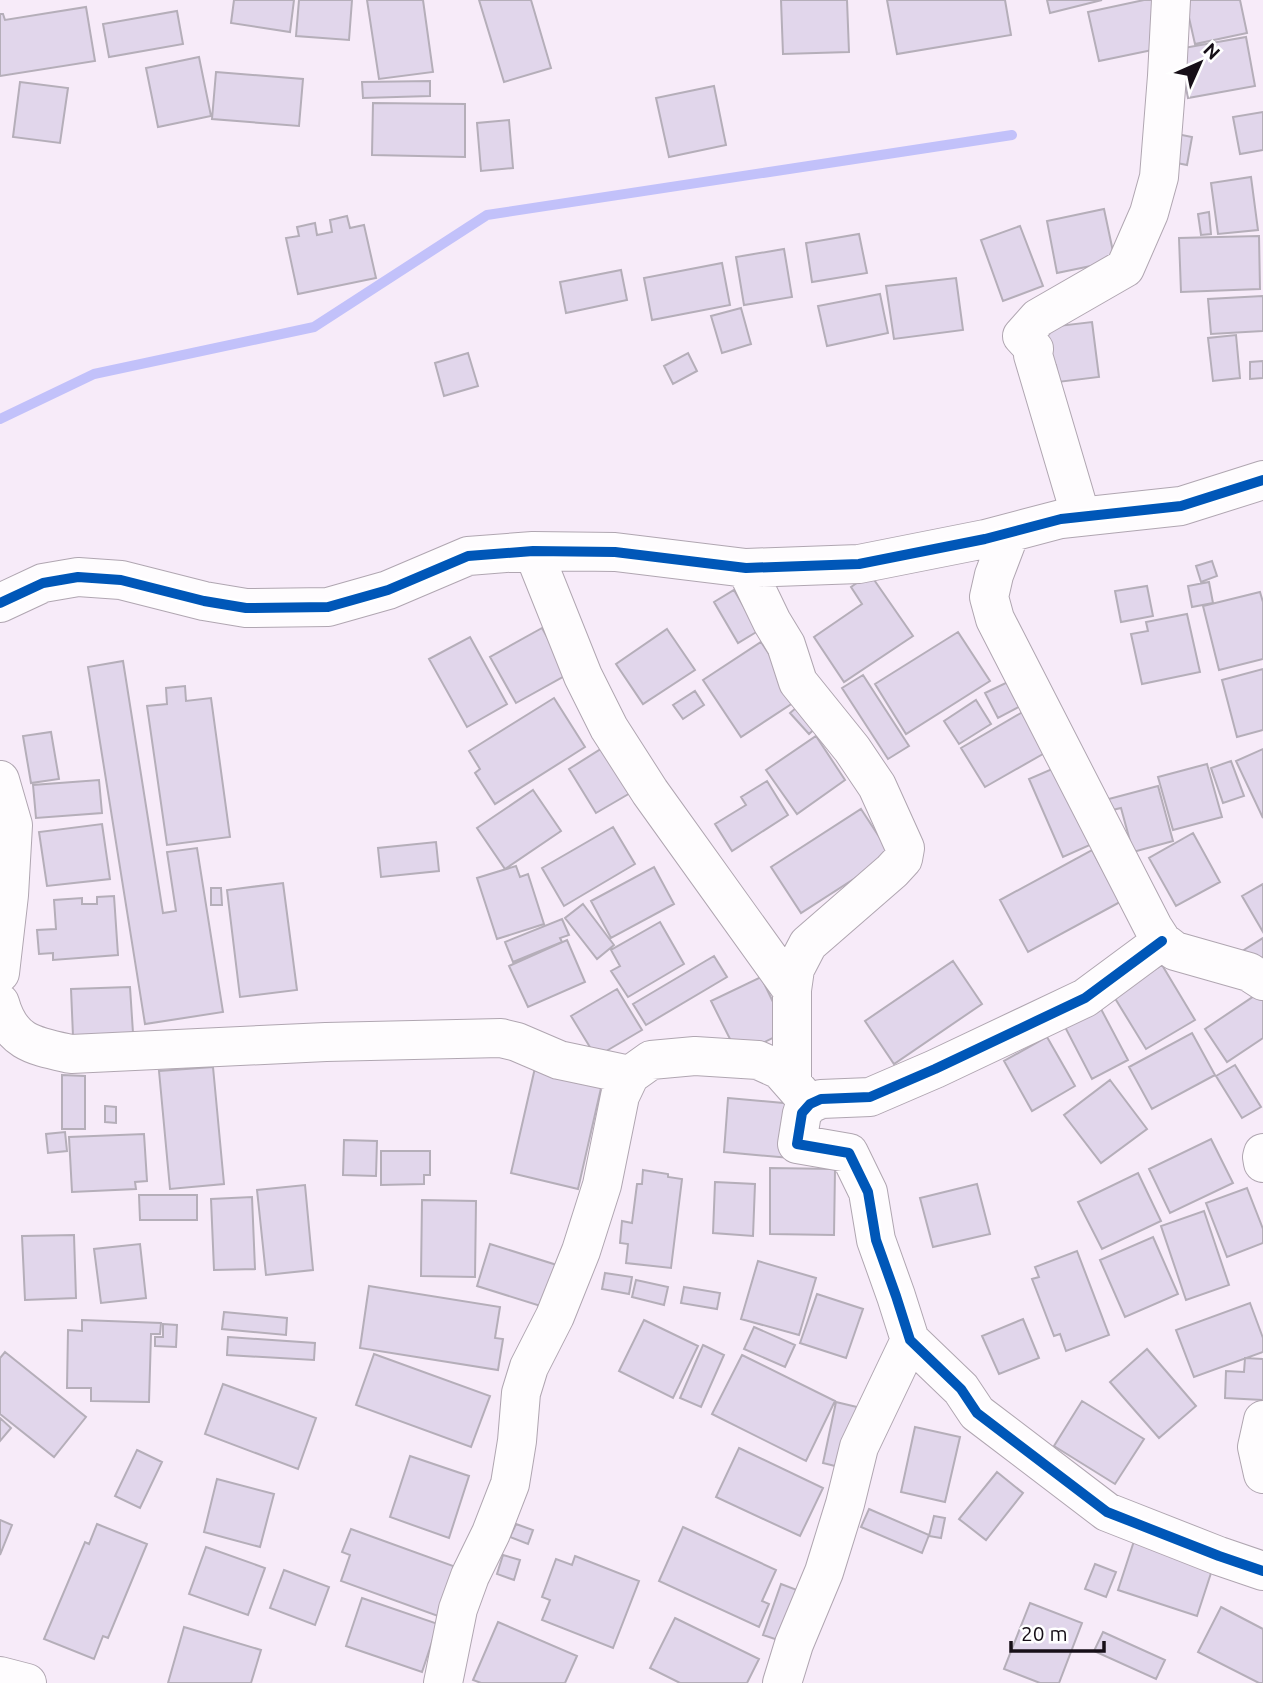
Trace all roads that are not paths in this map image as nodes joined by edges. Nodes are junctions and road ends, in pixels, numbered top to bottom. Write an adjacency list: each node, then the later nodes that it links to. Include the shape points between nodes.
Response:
1 (1171, 0): 3 (street, via 1159,177 1125,268 1038,318 1022,336 1034,349)
2 (1263, 480): 3 (street, via 1181,506)
3 (1081, 517): 4 (street)
4 (1010, 533): 6 (street, via 859,564); 9 (street, via 989,597 995,619)
5 (533, 551): 6 (street, via 615,552); 7 (street, via 468,556 388,590 328,607 246,608 121,580 78,577 43,583); 12 (street, via 609,728)
6 (747, 569): 12 (street, via 786,645 798,682 877,786 905,848 892,872 808,944 795,969)
7 (0, 603)
8 (0, 780): 10 (street, via 13,825)
9 (1162, 941): 11 (street, via 1175,951 1249,972); 15 (street, via 1085,998 870,1097 821,1099)
10 (0, 973)
11 (1263, 981)
12 (792, 990): 15 (street)
13 (0, 1003): 14 (street, via 8,1024 26,1041 71,1054 501,1038 559,1060)
14 (630, 1075): 15 (street, via 651,1060 695,1056 758,1060 780,1070); 24 (street, via 620,1096 602,1185 581,1251 521,1393 510,1484 458,1609)
15 (801, 1093): 18 (street, via 797,1144 849,1153 868,1192 876,1240)
16 (1263, 1153): 17 (street)
17 (1263, 1163)
18 (910, 1340): 21 (street, via 961,1389 977,1413 1107,1512); 25 (street, via 859,1447 824,1572)
19 (1263, 1420): 20 (street, via 1257,1447)
20 (1263, 1475)
21 (1263, 1572)
22 (0, 1676): 23 (street)
23 (27, 1683)
24 (443, 1683)
25 (782, 1683)

